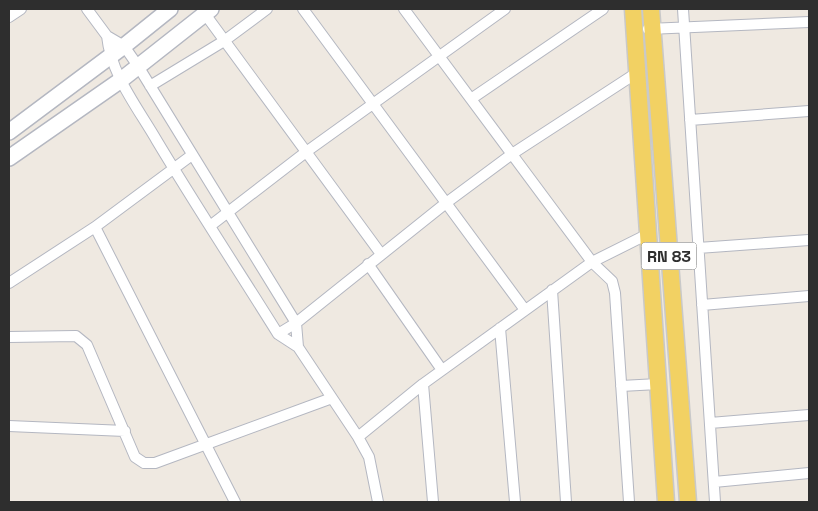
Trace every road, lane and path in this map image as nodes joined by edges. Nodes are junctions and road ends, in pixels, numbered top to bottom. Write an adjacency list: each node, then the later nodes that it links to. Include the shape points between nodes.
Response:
1 (21, 9): 13 (street)
2 (87, 9): 18 (street)
3 (170, 9): 20 (main road)
4 (267, 9): 19 (street)
5 (303, 9): 28 (street)
6 (404, 9): 22 (street)
7 (505, 9): 22 (street)
8 (603, 9): 27 (street)
9 (633, 9): 17 (main road, RN 83)
10 (652, 9): 16 (main road, RN 83)
11 (683, 9): 15 (street)
12 (208, 12): 19 (street); 23 (main road)
13 (9, 17)
14 (809, 22): 15 (street)
15 (684, 26): 16 (street); 31 (street)
16 (653, 29): 17 (street); 79 (main road, RN 83)
17 (635, 31): 24 (main road, RN 83)
18 (107, 36): 20 (street); 21 (street)
19 (224, 41): 26 (street); 34 (street)
20 (124, 46): 21 (main road); 23 (street)
21 (109, 56): 25 (street); 30 (main road)
22 (439, 56): 27 (street); 28 (street)
23 (138, 66): 25 (main road); 26 (street)
24 (638, 72): 35 (street); 43 (main road, RN 83)
25 (121, 80): 33 (main road); 38 (street)
26 (150, 86): 36 (street)
27 (471, 99): 35 (street)
28 (374, 105): 34 (street); 39 (street)
29 (809, 111): 31 (street)
30 (32, 115): 32 (main road); 33 (main road)
31 (690, 120): 45 (street)
32 (9, 132)
33 (43, 135): 37 (main road)
34 (306, 152): 40 (street); 46 (street)
35 (512, 154): 39 (street); 47 (street)
36 (192, 155): 38 (street); 40 (street)
37 (9, 158)
38 (174, 168): 41 (street); 42 (street)
39 (446, 203): 46 (street); 53 (street)
40 (227, 213): 41 (street); 54 (street)
41 (210, 226): 56 (street)
42 (94, 228): 49 (street); 69 (street)
43 (648, 234): 47 (street); 61 (main road, RN 83)
44 (809, 240): 45 (street)
45 (698, 248): 52 (street)
46 (381, 254): 48 (street)
47 (592, 262): 50 (street); 62 (street, via 612,281 615,293)
48 (368, 264): 54 (street); 59 (street)
49 (9, 283)
50 (552, 290): 53 (street); 76 (street)
51 (809, 296): 52 (street)
52 (702, 305): 65 (street)
53 (525, 310): 55 (street)
54 (296, 323): 56 (street); 58 (street)
55 (500, 328): 59 (street); 75 (street)
56 (278, 334): 58 (street)
57 (9, 337): 67 (street, via 76,336 87,345)
58 (298, 347): 63 (street)
59 (442, 370): 60 (street)
60 (423, 384): 68 (street); 74 (street)
61 (658, 384): 62 (street); 78 (main road, RN 83)
62 (621, 386): 77 (street)
63 (332, 398): 68 (street); 69 (street)
64 (809, 415): 65 (street)
65 (710, 423): 71 (street)
66 (9, 426): 67 (street)
67 (125, 431): 69 (street, via 135,458 144,463 155,463)
68 (358, 437): 73 (street, via 369,457)
69 (205, 443): 72 (street)
70 (809, 474): 71 (street)
71 (714, 482): 80 (street)
72 (235, 502)
73 (378, 502)
74 (433, 502)
75 (515, 502)
76 (566, 502)
77 (629, 502)
78 (666, 502)
79 (688, 502)
80 (715, 502)

